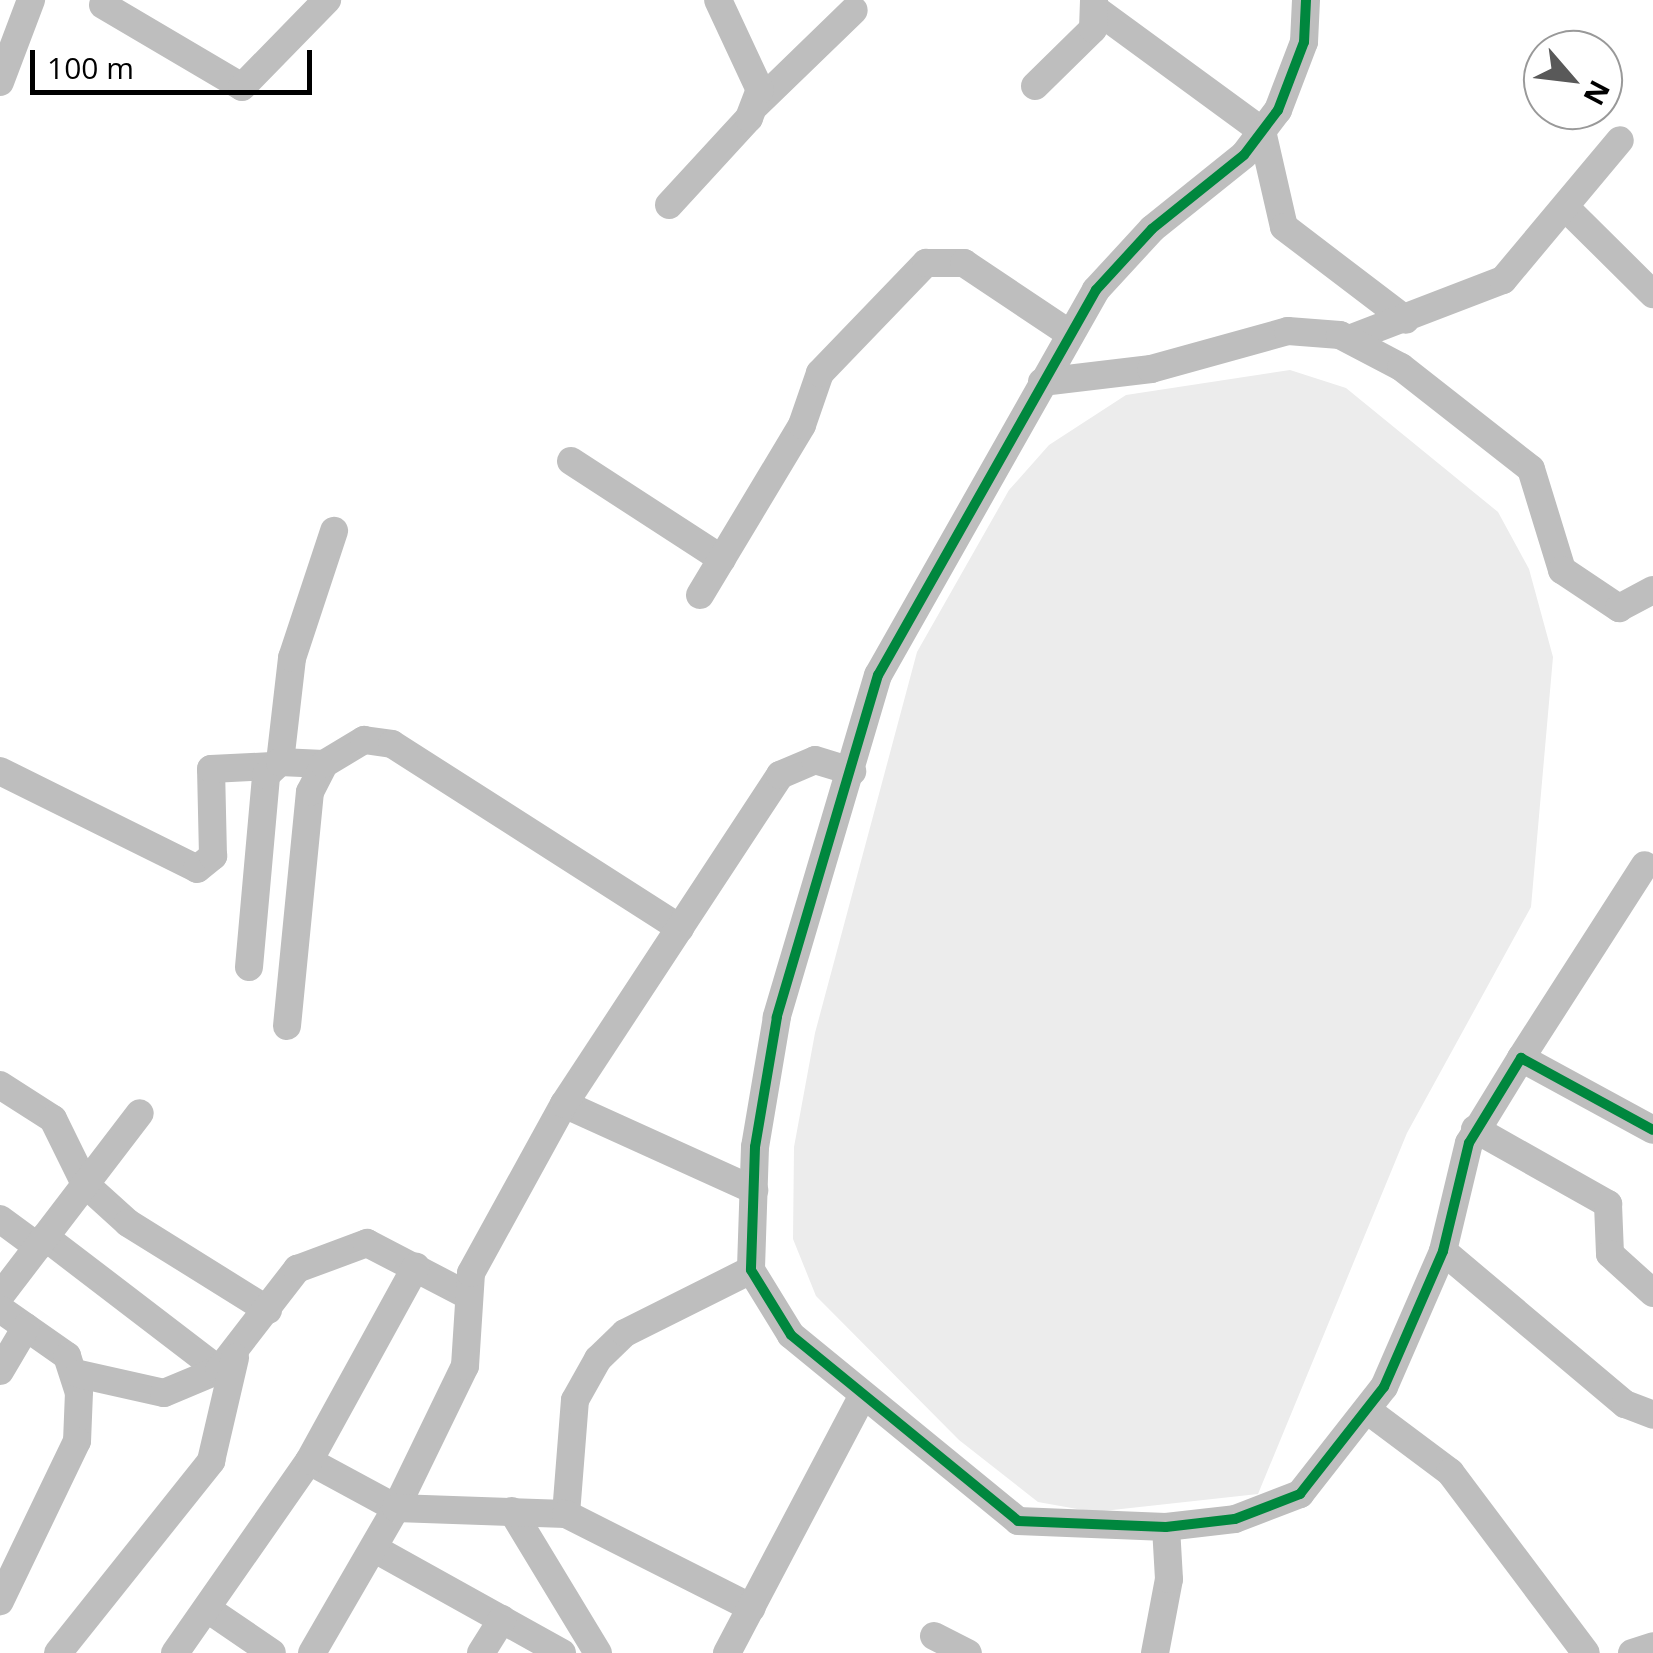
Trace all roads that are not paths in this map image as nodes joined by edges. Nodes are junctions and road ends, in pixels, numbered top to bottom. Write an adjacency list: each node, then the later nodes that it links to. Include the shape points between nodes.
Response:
1 (31, 0): 8 (street)
2 (326, 0): 5 (street, via 242,87)
3 (718, 0): 10 (street, via 757,74)
4 (1306, 0): 11 (street, via 1295,70)
5 (103, 4)
6 (1096, 6): 9 (street, via 1093,29); 11 (street)
7 (854, 10): 10 (street)
8 (0, 82)
9 (1035, 86)
10 (756, 105): 13 (street)
11 (1262, 130): 16 (street, via 1284,227); 17 (street, via 1123,259)
12 (1620, 140): 14 (street)
13 (668, 205)
14 (1565, 207): 15 (street); 16 (street, via 1503,280)
15 (1653, 294)
16 (1406, 320): 18 (street)
17 (1070, 334): 19 (street); 22 (street, via 964,263 926,264 820,372 802,424)
18 (1349, 339): 19 (street, via 1288,331 1152,369); 23 (street, via 1401,367 1531,469 1550,509 1554,559 1576,582 1619,608)
19 (1042, 382): 28 (street, via 904,618)
20 (572, 461): 22 (street)
21 (334, 532): 25 (street, via 292,658)
22 (722, 560): 24 (street)
23 (1653, 590)
24 (700, 595)
25 (276, 764): 26 (street); 27 (street, via 210,769 214,856 197,869); 31 (street)
26 (324, 764): 30 (street, via 364,740 392,744); 32 (street, via 310,792)
27 (0, 771)
28 (852, 771): 30 (street, via 815,760 780,775); 40 (street, via 777,1017)
29 (1645, 865): 33 (street)
30 (680, 928): 35 (street)
31 (249, 966)
32 (286, 1026)
33 (1521, 1058): 37 (street); 38 (street)
34 (0, 1085): 39 (street, via 59,1126)
35 (564, 1104): 40 (street); 48 (street, via 471,1273)
36 (140, 1112): 39 (street)
37 (1475, 1129): 43 (street); 46 (street, via 1608,1204 1610,1254)
38 (1653, 1130)
39 (85, 1184): 42 (street); 50 (street, via 128,1223)
40 (754, 1190): 45 (street)
41 (0, 1219): 42 (street)
42 (41, 1242): 47 (street); 52 (street)
43 (1443, 1251): 56 (street); 57 (street, via 1625,1404)
44 (416, 1266): 48 (street); 50 (street, via 366,1243 346,1248 297,1269); 58 (street)
45 (751, 1270): 55 (street, via 790,1335); 61 (street, via 624,1332 598,1359 575,1400)
46 (1653, 1292)
47 (0, 1296)
48 (470, 1296): 59 (street, via 465,1366)
49 (0, 1308): 51 (street)
50 (268, 1310): 52 (street)
51 (26, 1327): 53 (street); 54 (street)
52 (227, 1364): 54 (street, via 164,1392); 70 (street, via 211,1460)
53 (0, 1372)
54 (79, 1374): 64 (street, via 77,1441)
55 (862, 1397): 62 (street, via 1018,1521); 65 (street)
56 (1367, 1410): 62 (street, via 1286,1505); 80 (street, via 1450,1472)
57 (1653, 1414)
58 (309, 1462): 59 (street); 66 (street)
59 (396, 1508): 60 (street); 63 (street)
60 (512, 1511): 61 (street); 76 (street)
61 (566, 1514): 65 (street)
62 (1166, 1527): 79 (street, via 1169,1579)
63 (375, 1550): 67 (street); 73 (street)
64 (0, 1601)
65 (752, 1608): 77 (street)
66 (209, 1610): 71 (street); 72 (street)
67 (502, 1619): 74 (street); 75 (street)
68 (934, 1636): 78 (street)
69 (1653, 1646): 81 (street)
70 (58, 1653)
71 (175, 1653)
72 (272, 1653)
73 (312, 1653)
74 (482, 1653)
75 (562, 1653)
76 (598, 1653)
77 (727, 1653)
78 (968, 1653)
79 (1154, 1653)
80 (1586, 1653)
81 (1632, 1653)

